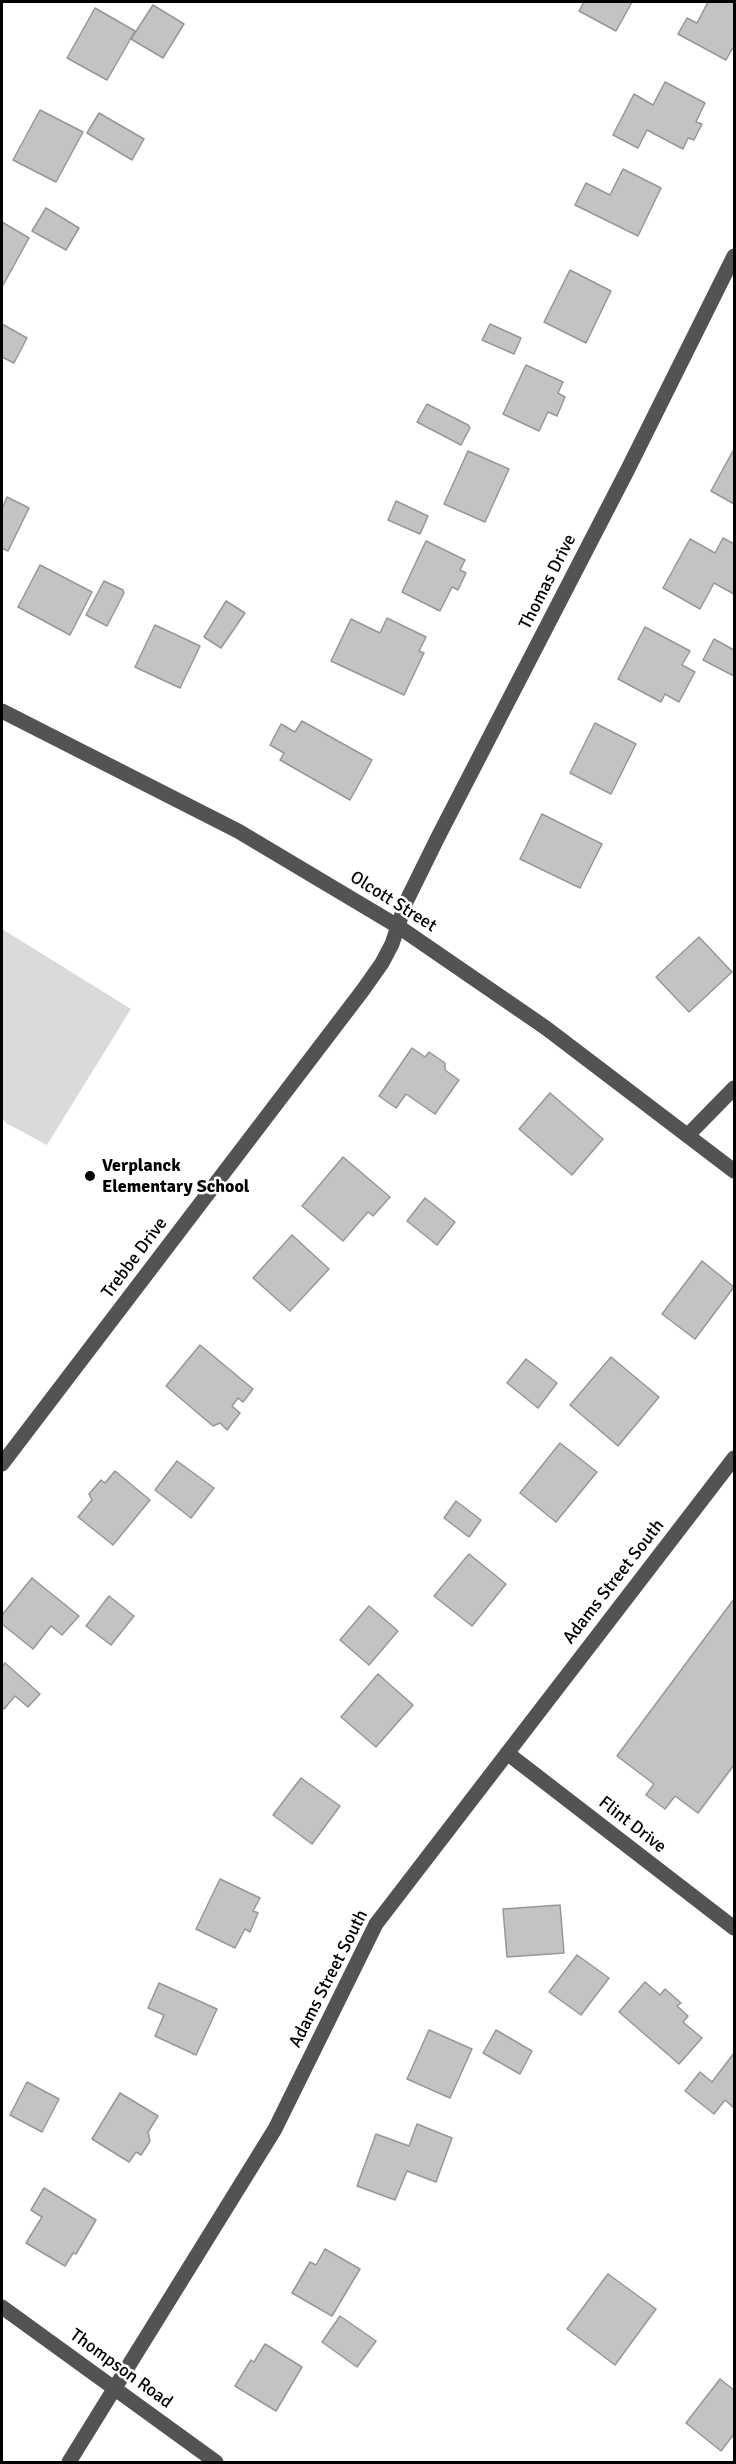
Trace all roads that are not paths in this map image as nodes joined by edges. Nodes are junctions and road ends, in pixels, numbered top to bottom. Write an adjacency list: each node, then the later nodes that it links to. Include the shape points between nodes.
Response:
1 (735, 256): 3 (street, Thomas Drive, via 438,837 406,902)
2 (2, 711): 3 (street, Olcott Street, via 238,831)
3 (399, 927): 5 (street, Olcott Street, via 546,1028); 8 (street, Trebbe Drive, via 386,956 363,990)
4 (735, 1088): 5 (street)
5 (688, 1135): 6 (street, Olcott Street)
6 (735, 1172)
7 (735, 1458): 9 (street, Adams Street South)
8 (2, 1464)
9 (507, 1753): 10 (street, Flint Drive); 12 (street, Adams Street South, via 376,1924 275,2129)
10 (735, 1928)
11 (2, 2307): 12 (street, Thompson Road)
12 (116, 2389): 13 (street, Adams Street South); 14 (street, Thompson Road)
13 (69, 2463)
14 (216, 2463)

